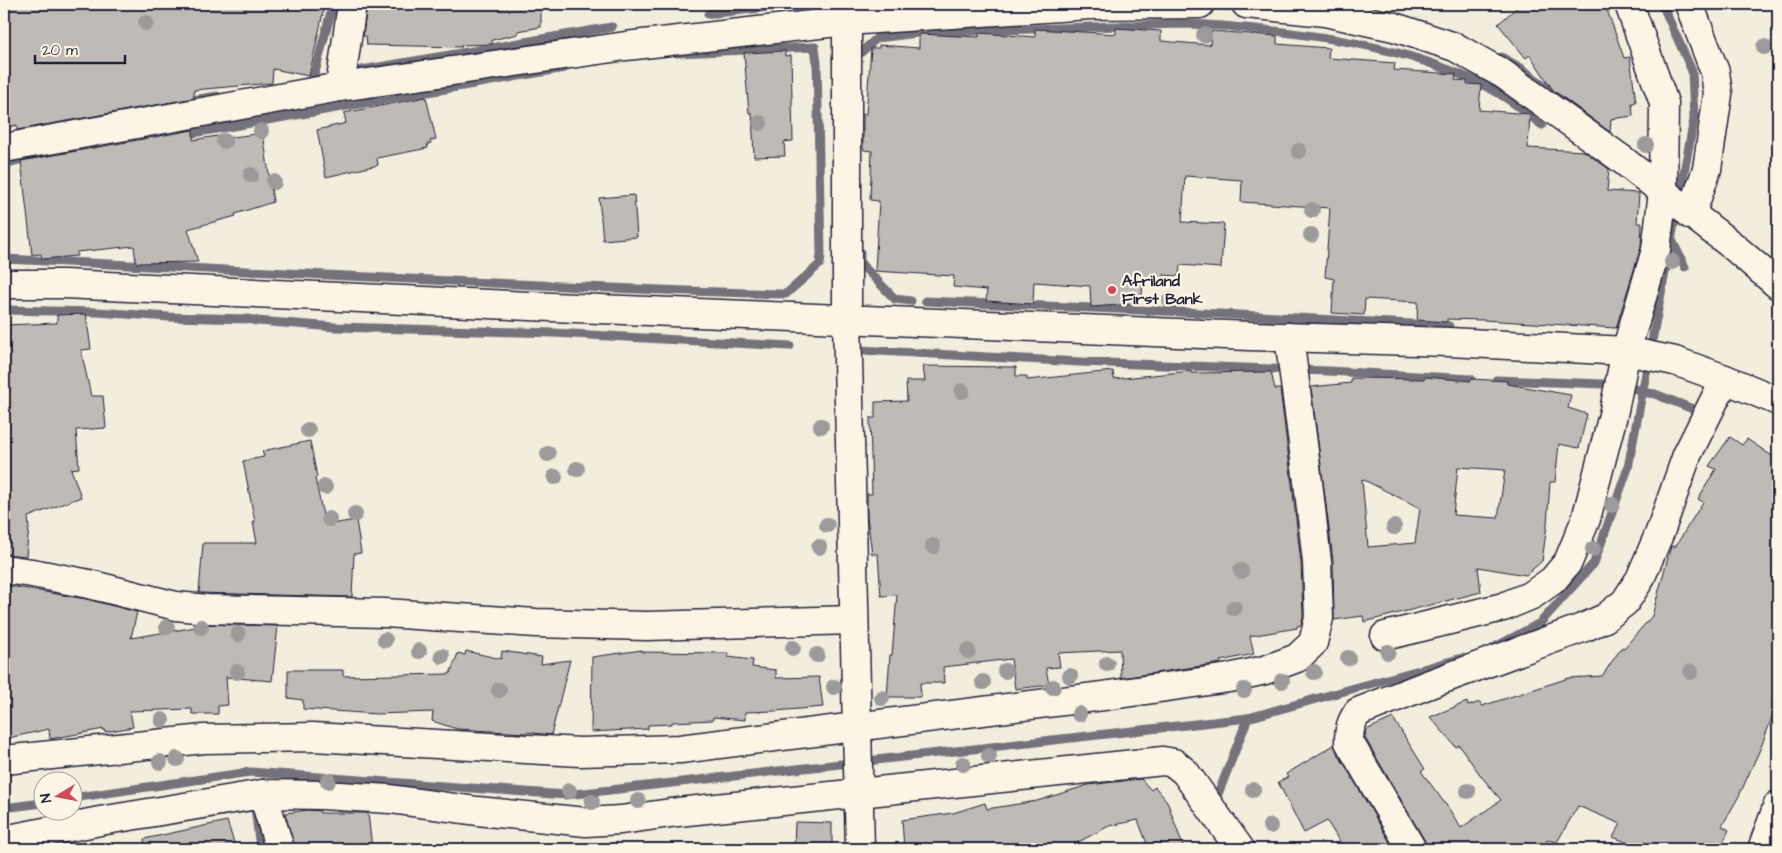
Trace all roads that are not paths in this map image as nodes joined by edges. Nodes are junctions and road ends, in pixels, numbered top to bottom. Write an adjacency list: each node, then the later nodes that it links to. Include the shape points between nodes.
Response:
1 (352, 4): 7 (street)
2 (1200, 4): 6 (street)
3 (1246, 4): 9 (street, via 1325,12 1455,47 1542,100)
4 (1629, 4): 9 (street, via 1664,103)
5 (1689, 4): 10 (street, via 1715,72 1718,94)
6 (847, 12): 7 (street); 13 (street)
7 (340, 88): 8 (street)
8 (4, 148)
9 (1663, 192): 10 (street); 15 (street, via 1656,250)
10 (1696, 218): 12 (street)
11 (4, 284): 13 (street)
12 (1778, 285)
13 (846, 319): 14 (street); 19 (street)
14 (1289, 337): 15 (street); 21 (street, via 1317,562 1320,618 1313,643 1297,658 1265,670 1219,679)
15 (1633, 352): 16 (street, via 1675,360); 20 (street, via 1586,519 1568,562 1553,580 1532,595 1503,608)
16 (1726, 378): 17 (street); 30 (street, via 1687,455 1640,579 1625,602 1586,628 1358,712 1352,720 1349,742)
17 (1778, 401)
18 (4, 569): 19 (street, via 89,584 176,606 207,609 647,626)
19 (854, 620): 21 (street)
20 (1385, 636)
21 (857, 727): 22 (street, via 680,749 623,752 303,737 204,738); 23 (street)
22 (4, 760)
23 (859, 793): 24 (street, via 586,822 390,799); 28 (street); 29 (street, via 1163,761 1185,772)
24 (263, 794): 26 (street); 27 (street)
25 (1778, 805): 31 (street)
26 (4, 840)
27 (280, 849)
28 (860, 849)
29 (1240, 849)
30 (1412, 849)
31 (1762, 849)

